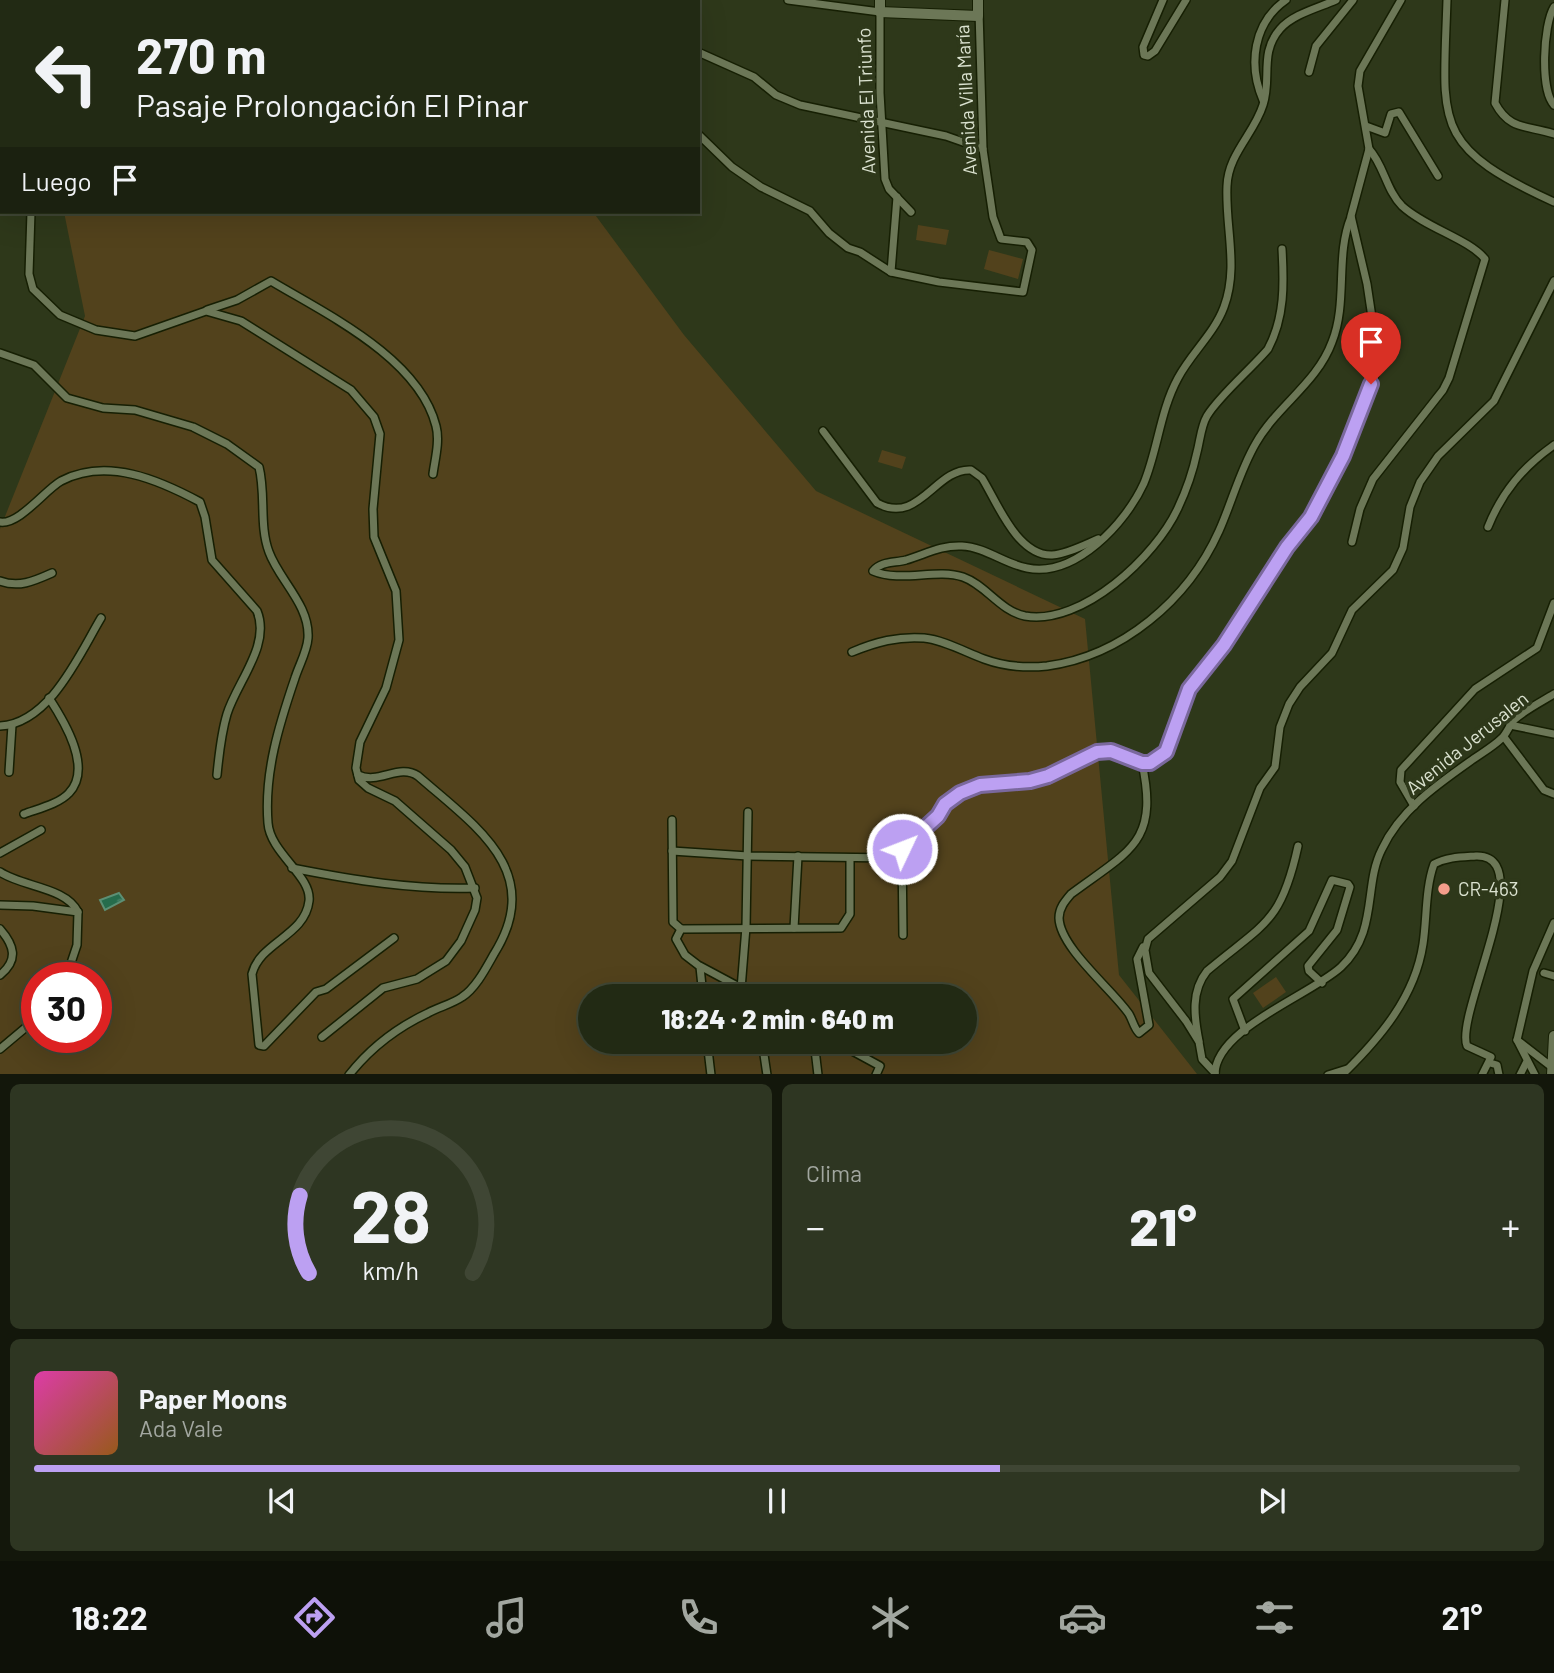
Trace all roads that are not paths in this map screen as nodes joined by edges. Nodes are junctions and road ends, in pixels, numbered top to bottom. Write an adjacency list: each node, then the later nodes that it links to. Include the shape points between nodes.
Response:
1 (788, 0): 13 (street)
2 (880, 0): 13 (street, Avenida El Triunfo)
3 (980, 0): 14 (street, Avenida Villa María)
4 (1163, 0): 5 (street, via 1143,47 1144,55 1155,51)
5 (1186, 0)
6 (1286, 0): 17 (street, via 1257,39 1253,65)
7 (1336, 0): 17 (street, via 1279,30 1268,53)
8 (1353, 0): 16 (street, via 1316,46)
9 (1401, 0): 20 (street, via 1360,71 1358,86)
10 (1447, 0): 27 (street, via 1443,90 1455,133 1480,163)
11 (1505, 0): 21 (street, via 1495,103 1503,118 1516,125)
12 (1554, 7): 18 (street, via 1546,45 1545,86)
13 (880, 12): 14 (street); 19 (street, Avenida El Triunfo)
14 (978, 16): 23 (street, Avenida Villa María)
15 (700, 53): 19 (street, via 754,77 775,95 800,105)
16 (1309, 72)
17 (1264, 104): 41 (street, via 1233,160 1227,187 1232,242 1223,308 1174,386 1143,483 1129,509)
18 (1554, 105)
19 (883, 125): 23 (street, via 946,136); 26 (street, Avenida El Triunfo, via 886,179)
20 (1366, 126): 24 (street); 25 (street, via 1385,132 1391,114 1399,112)
21 (1554, 134)
22 (700, 136): 32 (street, via 732,167 810,211 848,248)
23 (983, 149): 32 (street, Avenida Villa María, via 993,217 1001,239 1027,242 1032,250 1023,292)
24 (1368, 149): 30 (street); 42 (street, via 1399,203 1418,220 1474,248 1485,260 1449,378 1373,479)
25 (1438, 176)
26 (897, 197): 28 (street, Avenida El Triunfo); 32 (street, Avenida El Triunfo)
27 (1554, 202)
28 (911, 212)
29 (31, 214): 34 (street, via 29,274 33,289 60,315 96,330 135,336)
30 (1351, 216): 47 (street, via 1333,341 1317,371 1256,442 1219,533 1198,568 1138,631 1112,647 1047,666 988,661 926,638 878,641); 55 (street, via 1367,284 1378,372 1311,517 1189,689 1166,752)
31 (1282, 249): 41 (street, via 1284,291 1268,349 1206,418 1178,509 1159,540 1088,604 1071,612 1023,616 959,575 908,578 873,571 937,548 964,546 1028,568 1046,569 1065,565)
32 (891, 272)
33 (1554, 281): 84 (street, via 1494,401 1438,456 1420,482 1393,570 1352,610 1332,653 1289,704 1280,727 1275,767 1261,788 1232,861 1220,877)
34 (206, 311): 38 (street, via 271,281 353,328 403,374 433,417 438,439); 58 (street, via 255,327 331,375 362,401 380,434 374,537 396,591 399,640 386,688 360,742)
35 (0, 353): 72 (street, via 34,365 67,398 103,408 135,410 193,427 259,467 267,548 297,599 309,636 272,751 267,781 268,827)
36 (823, 431): 41 (street, via 883,507 918,502 954,474 971,470 982,478 1026,545 1039,552 1052,555)
37 (1554, 445): 40 (street, via 1512,483)
38 (433, 474)
39 (0, 522): 57 (street, via 15,518 61,481 94,472 142,476 200,502 212,560 260,618 258,645 222,732)
40 (1488, 527)
41 (1102, 538)
42 (1352, 542)
43 (52, 573): 44 (street, via 27,584)
44 (0, 581)
45 (1554, 604): 60 (street, via 1537,648 1475,690 1401,770 1400,782)
46 (101, 618): 49 (street)
47 (852, 652)
48 (1554, 694): 50 (street, Avenida Jerusalen)
49 (49, 698): 51 (street); 62 (street, via 76,753 74,786 66,796)
50 (1510, 724): 53 (street); 54 (street, Avenida Jerusalen)
51 (12, 725): 52 (street); 56 (street)
52 (0, 726)
53 (1554, 734)
54 (1504, 737): 59 (street, via 1544,790); 60 (street, Avenida Jerusalen)
55 (1142, 763): 66 (street, via 1111,751 1097,752 1039,779 980,785 945,804); 84 (street, via 1149,796 1143,831 1135,844 1071,894 1059,918 1082,961 1139,1033 1149,1025 1137,959)
56 (9, 772)
57 (217, 775)
58 (358, 775): 74 (street, via 368,788 410,812 451,849); 109 (street, via 367,779 405,771 418,776 495,847 507,866 514,901 509,929 464,996 397,1028)
59 (1554, 794)
60 (1414, 806): 90 (street, Avenida Jerusalen, via 1382,848 1371,911 1359,941 1343,966)
61 (748, 812): 69 (street)
62 (24, 814)
63 (672, 820): 67 (street)
64 (41, 830): 68 (street)
65 (1298, 846): 99 (street, via 1285,896 1270,920 1199,981 1194,994)
66 (902, 849): 71 (street, via 883,860); 82 (street)
67 (672, 851): 69 (street); 81 (street, via 673,922)
68 (0, 853)
69 (748, 856): 70 (street); 78 (street)
70 (798, 856): 71 (street); 79 (street)
71 (850, 858): 79 (street, via 847,922 832,929)
72 (291, 868): 74 (street, via 377,884); 83 (street, via 309,890 309,902 297,925 254,965 260,1046 316,992)
73 (0, 872): 76 (street, via 69,899)
74 (475, 888): 97 (street, via 475,910 461,942 446,961 417,979 383,988)
75 (0, 905): 76 (street)
76 (78, 912): 85 (street)
77 (1554, 923): 98 (street, via 1533,971)
78 (746, 927): 79 (street); 81 (street); 93 (street)
79 (794, 928)
80 (0, 929): 88 (street, via 14,955)
81 (681, 929): 86 (street, via 678,944)
82 (903, 935)
83 (394, 937)
84 (1148, 939): 99 (street, via 1149,973)
85 (72, 962)
86 (700, 967): 91 (street); 92 (street)
87 (1544, 973): 89 (street)
88 (0, 975)
89 (1554, 976)
90 (1322, 983): 95 (street, Avenida Jerusalen); 95 (street, via 1308,966 1337,930 1350,887 1332,880 1310,931 1233,999)
91 (702, 984)
92 (732, 984)
93 (741, 984)
94 (21, 1031): 100 (street)
95 (1245, 1031): 114 (street, Avenida Jerusalen, via 1221,1053)
96 (1554, 1036): 107 (street)
97 (321, 1037)
98 (1517, 1040): 106 (street); 107 (street)
99 (1199, 1042): 114 (street, via 1202,1059)
100 (0, 1049)
101 (709, 1054): 110 (street)
102 (764, 1054): 111 (street)
103 (816, 1054): 112 (street)
104 (858, 1054): 113 (street, via 880,1066)
105 (1490, 1063): 108 (street, via 1491,1057 1467,1046 1464,1039 1495,929 1499,868 1490,858 1466,857 1434,864 1423,947 1409,993 1388,1025); 116 (street); 117 (street, via 1497,1065)
106 (1526, 1063): 118 (street); 119 (street)
107 (1554, 1068): 120 (street)
108 (1345, 1072): 115 (street)
109 (349, 1074)
110 (711, 1074)
111 (767, 1074)
112 (818, 1074)
113 (876, 1074)
114 (1215, 1074)
115 (1328, 1074)
116 (1482, 1074)
117 (1499, 1074)
118 (1520, 1074)
119 (1535, 1074)
120 (1552, 1074)

